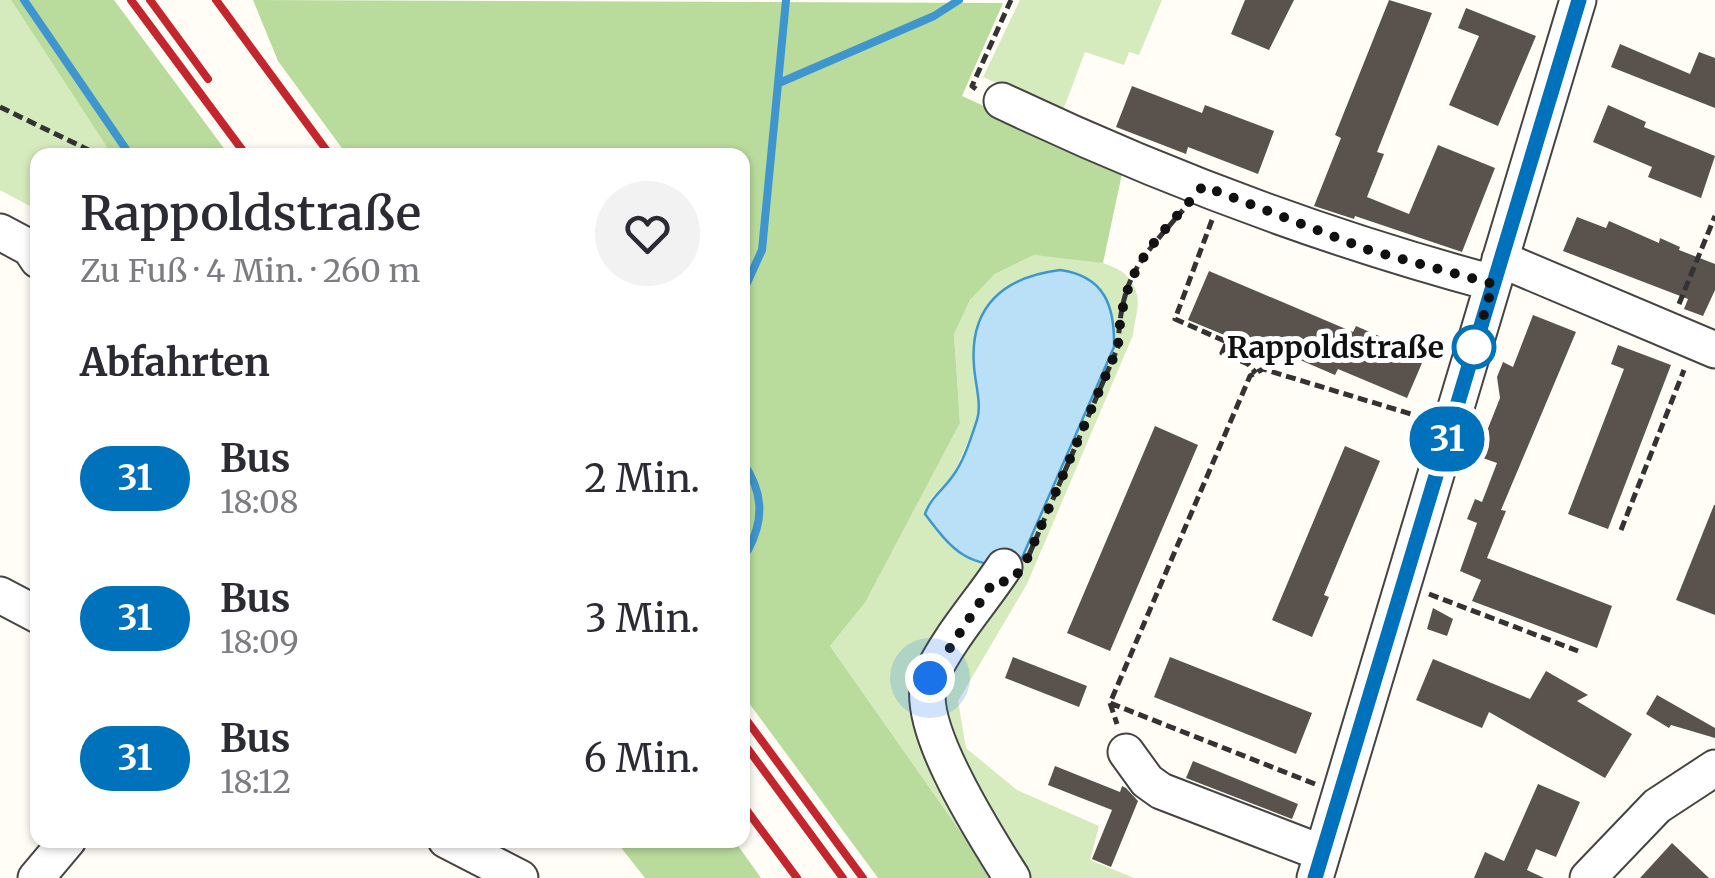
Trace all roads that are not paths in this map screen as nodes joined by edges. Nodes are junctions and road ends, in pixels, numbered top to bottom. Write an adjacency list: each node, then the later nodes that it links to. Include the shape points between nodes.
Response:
1 (1578, 0): 5 (street)
2 (1002, 101): 5 (street, via 1094,145 1369,250)
3 (0, 232): 4 (street)
4 (30, 248)
5 (1497, 271): 6 (street); 14 (street)
6 (1693, 341)
7 (999, 574): 17 (street, via 930,678 926,701 957,791)
8 (0, 594): 9 (street)
9 (30, 611)
10 (1126, 752): 14 (street, via 1161,791)
11 (1715, 768): 18 (street, via 1657,806)
12 (61, 848): 15 (street)
13 (462, 848): 16 (street)
14 (1319, 866)
15 (36, 878)
16 (520, 878)
17 (1012, 878)
18 (1588, 878)

